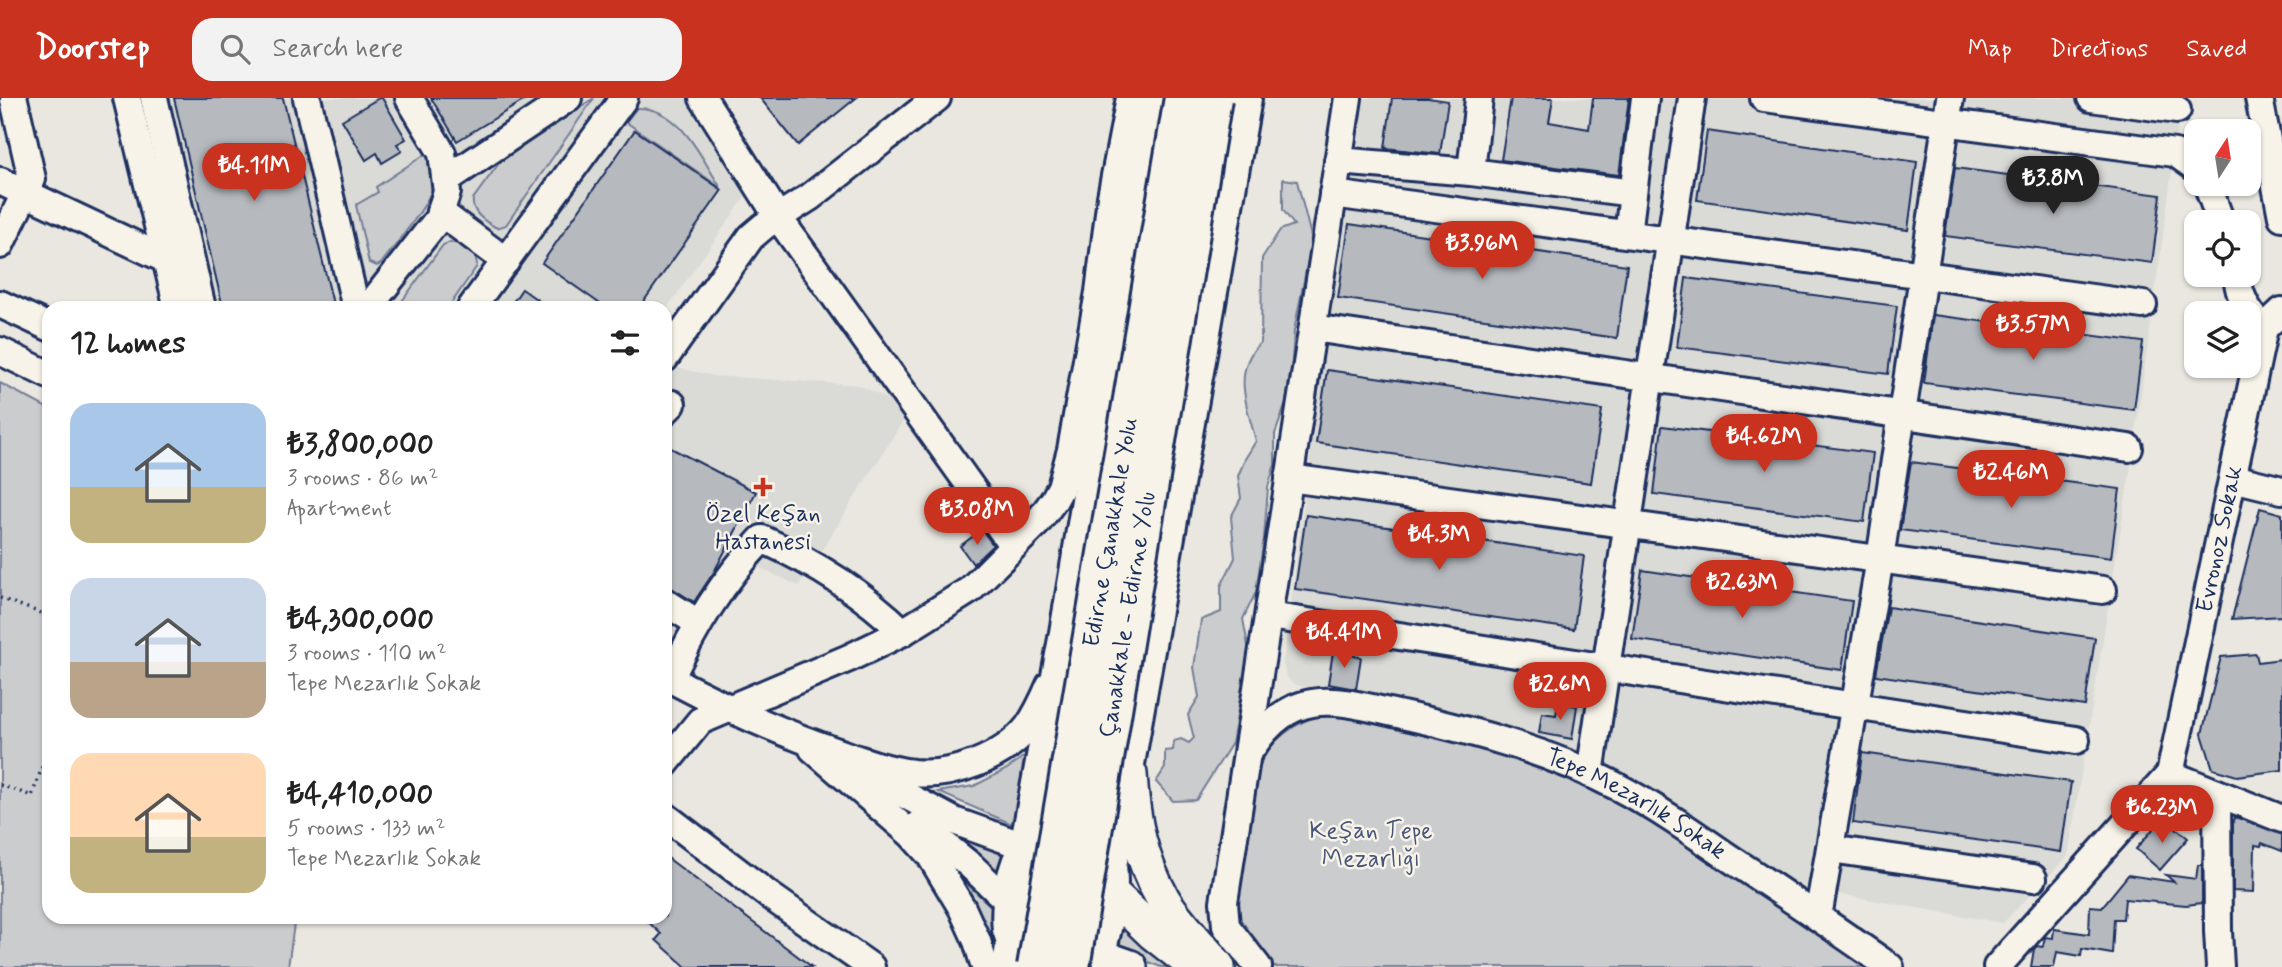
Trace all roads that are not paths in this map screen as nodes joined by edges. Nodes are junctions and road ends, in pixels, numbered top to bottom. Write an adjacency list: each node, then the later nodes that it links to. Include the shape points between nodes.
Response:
1 (127, 98): 38 (street)
2 (154, 98): 43 (street)
3 (307, 98): 44 (street)
4 (409, 98): 27 (street, via 442,153)
5 (568, 98): 27 (street)
6 (624, 98): 39 (street)
7 (703, 98): 33 (street)
8 (937, 98): 33 (street)
9 (1130, 98): 62 (street, via 1065,477 1037,523)
10 (1158, 98): 69 (highway)
11 (1184, 98): 90 (highway, Edirne Çanakkale Yolu, bridge)
12 (1212, 98): 91 (highway, Çanakkale - Edirne Yolu, bridge)
13 (1242, 98): 77 (highway)
14 (1348, 98): 24 (street)
15 (1479, 98): 26 (street)
16 (1645, 98): 30 (street)
17 (1692, 98): 36 (street)
18 (1764, 98): 22 (street)
19 (2091, 98): 23 (street)
20 (2259, 98): 34 (street)
21 (10, 102): 29 (street, via 32,179)
22 (1949, 110): 25 (street); 40 (street)
23 (2177, 110)
24 (1338, 161): 26 (street); 31 (street)
25 (2184, 161)
26 (1471, 172): 30 (street)
27 (446, 180): 32 (street)
28 (0, 181): 29 (street)
29 (25, 192): 37 (street); 38 (street)
30 (1633, 193): 35 (street)
31 (1333, 194): 35 (street); 51 (street)
32 (440, 212): 39 (street); 45 (street)
33 (778, 217): 52 (street, via 751,237); 62 (street)
34 (2282, 217)
35 (1628, 234): 36 (street)
36 (1670, 240): 40 (street); 55 (street)
37 (0, 245)
38 (165, 259): 42 (street)
39 (506, 261): 46 (street)
40 (1924, 275): 48 (street); 56 (street)
41 (2240, 287): 49 (street, via 2252,316)
42 (176, 301)
43 (200, 301)
44 (354, 301)
45 (374, 301)
46 (476, 301)
47 (0, 304): 50 (street)
48 (2143, 305)
49 (2273, 320): 59 (street, Evronoz Sokak)
50 (42, 324)
51 (1313, 328): 55 (street); 58 (street)
52 (672, 348)
53 (0, 351): 54 (street)
54 (42, 372)
55 (1649, 378): 56 (street); 61 (street)
56 (1902, 415): 57 (street); 63 (street)
57 (2129, 449)
58 (1289, 478): 61 (street); 66 (street)
59 (2233, 478): 60 (street); 81 (street, Evronoz Sokak)
60 (2282, 490)
61 (1626, 524): 63 (street); 70 (street)
62 (1013, 546): 68 (street, via 970,590)
63 (1880, 559): 64 (street); 73 (street)
64 (2103, 590)
65 (672, 606): 67 (street)
66 (1269, 616): 70 (street); 78 (street)
67 (698, 623): 68 (street, via 762,539 844,583); 71 (street)
68 (904, 632): 74 (street)
69 (1068, 639): 75 (street, via 1027,728 989,757 967,766 913,773); 85 (highway)
70 (1606, 667): 73 (street); 80 (street)
71 (672, 669)
72 (672, 681): 74 (street)
73 (1855, 706): 76 (street); 86 (street)
74 (727, 709): 75 (street); 79 (street, via 699,721)
75 (801, 739): 85 (street, via 954,821); 90 (street, via 971,866); 93 (street, via 930,855 962,908)
76 (2076, 740)
77 (1128, 743): 87 (highway); 96 (main road, via 1139,846 1164,901)
78 (1248, 753): 80 (street, Tepe Mezarlık Sokak, via 1280,715 1302,705 1329,701 1465,729); 97 (street, via 1224,908 1226,926)
79 (672, 755)
80 (1590, 774): 89 (street, Tepe Mezarlık Sokak, via 1666,815)
81 (2170, 774): 82 (street); 99 (street)
82 (2217, 793): 83 (street); 100 (street)
83 (2282, 820)
84 (672, 821): 92 (street)
85 (1029, 848): 87 (highway, via 1063,844 1097,856); 90 (highway, via 1020,868)
86 (1830, 849): 88 (street); 89 (street)
87 (1107, 878): 91 (highway, via 1099,940); 95 (main road, via 1153,933)
88 (2033, 878)
89 (1818, 917): 98 (street, Tepe Mezarlık Sokak)
90 (1019, 945): 91 (highway)
91 (1084, 963): 94 (main road)
92 (871, 967)
93 (985, 967)
94 (1130, 967)
95 (1196, 967)
96 (1218, 967)
97 (1258, 967)
98 (1890, 967)
99 (1997, 967)
100 (2220, 967)

